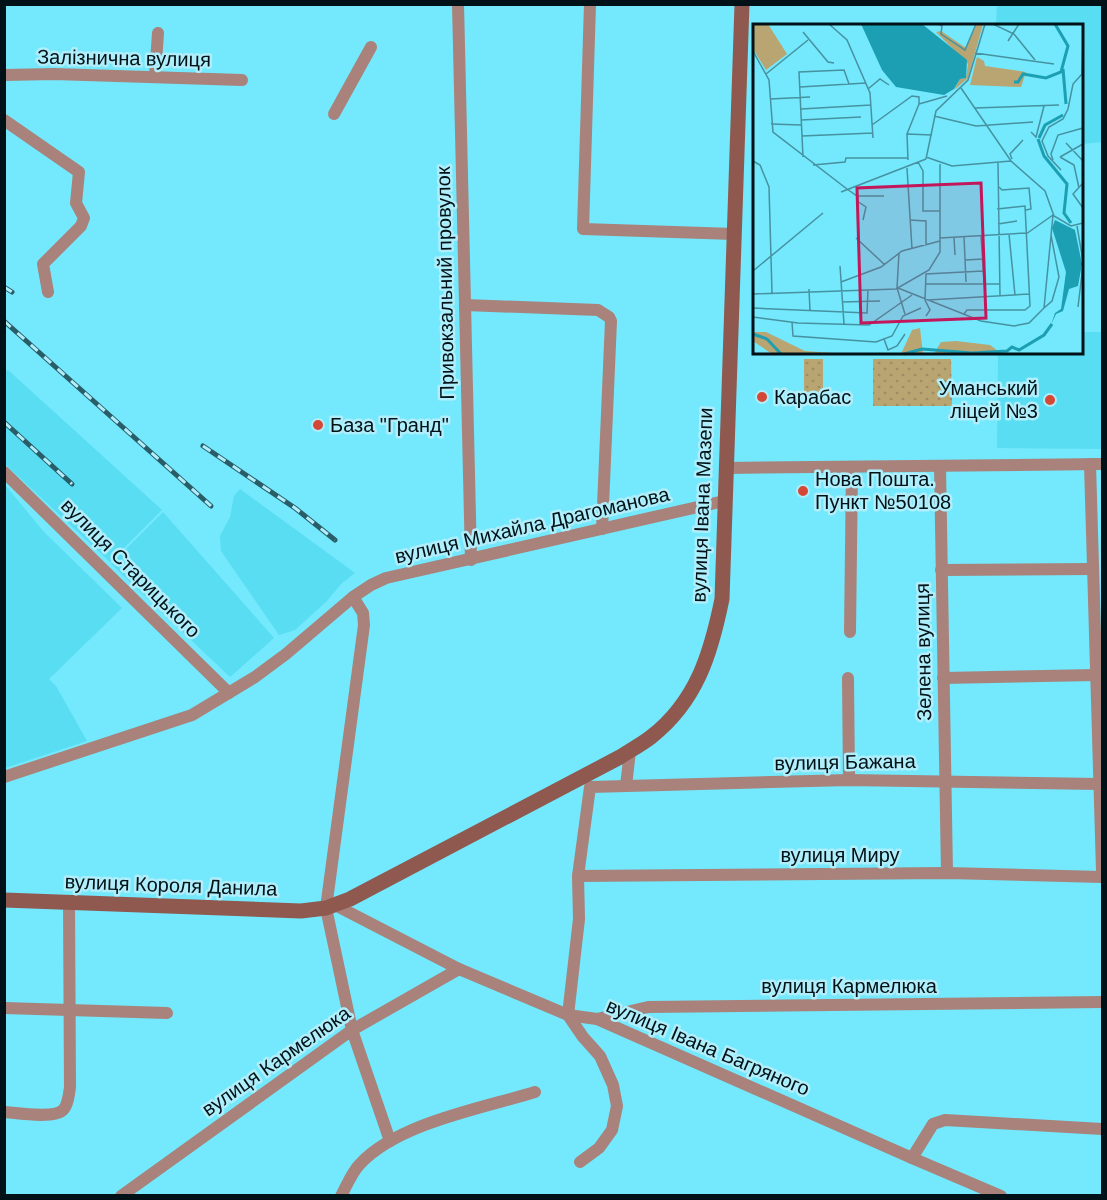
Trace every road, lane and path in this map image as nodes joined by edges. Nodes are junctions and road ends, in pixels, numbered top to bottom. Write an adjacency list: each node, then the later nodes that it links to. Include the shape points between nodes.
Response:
1 (458, 4): 13 (street, Привокзальний провулок)
2 (590, 4): 11 (street, via 583,229)
3 (742, 4): 11 (main road, вулиця Івана Мазепи)
4 (158, 33): 6 (street)
5 (371, 47): 9 (street)
6 (155, 76): 7 (street, Залізнична вулиця); 8 (street, Залізнична вулиця)
7 (5, 77)
8 (242, 80)
9 (334, 114)
10 (4, 120): 12 (street, via 79,172 76,203 84,218 81,226 43,264)
11 (734, 234): 17 (main road, вулиця Івана Мазепи)
12 (48, 292)
13 (465, 305): 20 (street, via 598,310 609,317); 21 (street, Привокзальний провулок)
14 (1096, 464): 15 (street); 22 (street)
15 (940, 466): 16 (street); 23 (street, Зелена вулиця)
16 (852, 467): 17 (street); 25 (street)
17 (725, 468): 19 (main road, вулиця Івана Мазепи)
18 (4, 472): 29 (street, вулиця Старицького)
19 (724, 501): 20 (street, вулиця Михайла Драгоманова); 30 (main road, вулиця Івана Мазепи, via 722,599 714,640 699,680 680,708)
20 (602, 529): 21 (street, вулиця Михайла Драгоманова)
21 (471, 560): 24 (street, вулиця Михайла Драгоманова, via 386,578)
22 (1093, 569): 23 (street); 26 (street)
23 (941, 570): 28 (street, Зелена вулиця)
24 (353, 597): 29 (street, вулиця Михайла Драгоманова, via 286,654); 42 (street, via 363,613 364,626)
25 (850, 632)
26 (1096, 675): 28 (street); 34 (street)
27 (848, 678): 32 (street)
28 (943, 678): 33 (street, Зелена вулиця)
29 (229, 693): 31 (street, вулиця Михайла Драгоманова, via 192,715)
30 (630, 751): 35 (street); 42 (main road, вулиця Івана Мазепи)
31 (4, 777)
32 (849, 780): 33 (street, вулиця Бажана); 35 (street, вулиця Бажана)
33 (945, 780): 34 (street, вулиця Бажана); 37 (street, Зелена вулиця)
34 (1100, 784): 36 (street)
35 (626, 786): 38 (street, вулиця Бажана, via 590,787)
36 (1102, 871)
37 (947, 873): 38 (street, вулиця Миру); 39 (street, вулиця Миру)
38 (578, 876): 48 (street, via 579,919)
39 (1102, 877)
40 (4, 900): 41 (main road, вулиця Короля Данила)
41 (69, 903): 42 (main road, вулиця Короля Данила, via 301,911); 46 (street)
42 (330, 907): 43 (street, вулиця Івана Багряного); 50 (street)
43 (459, 969): 48 (street, вулиця Івана Багряного); 50 (street, вулиця Кармелюка)
44 (1102, 1002): 49 (street, вулиця Кармелюка, via 648,1007)
45 (4, 1008): 46 (street)
46 (70, 1009): 47 (street); 52 (street, via 70,1087 64,1110 56,1114)
47 (167, 1013)
48 (568, 1015): 49 (street, вулиця Івана Багряного); 56 (street, via 600,1056 617,1106 612,1130 599,1148)
49 (597, 1019): 55 (street, вулиця Івана Багряного)
50 (352, 1030): 54 (street); 57 (street, вулиця Кармелюка)
51 (535, 1092): 54 (street, via 419,1126)
52 (4, 1112)
53 (1102, 1129): 55 (street, via 945,1120 933,1124)
54 (390, 1141): 58 (street, via 358,1166)
55 (912, 1158): 59 (street, вулиця Івана Багряного)
56 (580, 1162)
57 (121, 1196)
58 (341, 1196)
59 (1001, 1196)

